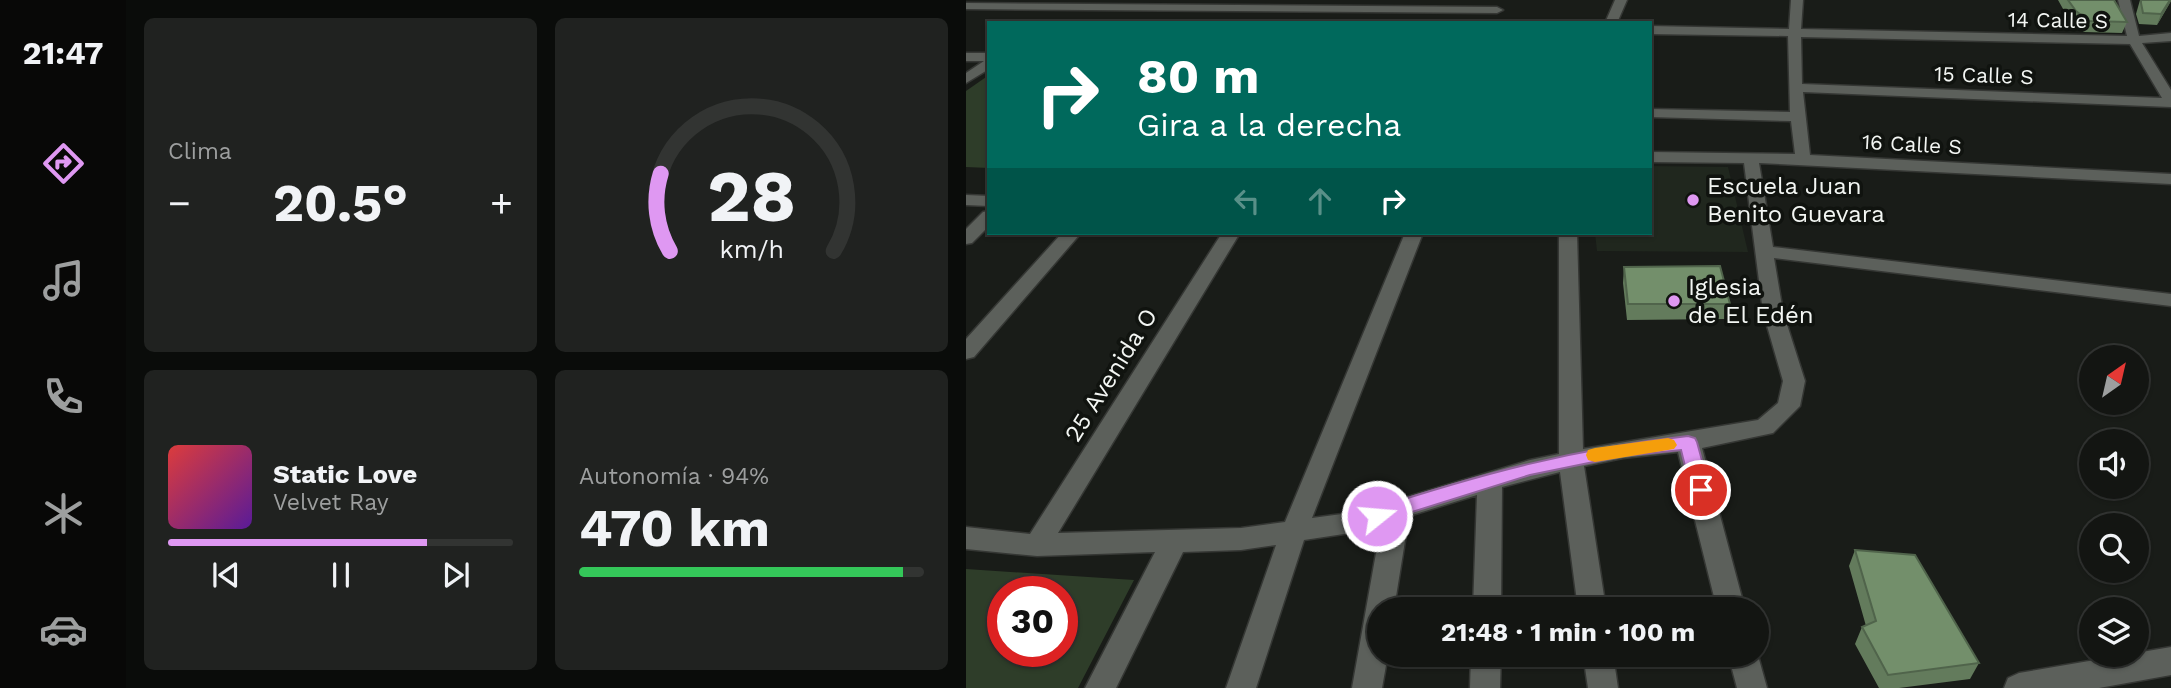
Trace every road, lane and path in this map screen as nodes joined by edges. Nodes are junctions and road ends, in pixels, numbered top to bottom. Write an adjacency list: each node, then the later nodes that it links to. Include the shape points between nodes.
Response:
1 (1621, 0): 12 (street)
2 (1797, 0): 14 (street)
3 (2124, 0): 16 (street)
4 (1073, 3): 6 (street); 8 (street); 9 (street)
5 (1371, 3): 6 (street); 7 (street); 11 (street)
6 (1207, 4): 10 (street)
7 (1499, 5)
8 (966, 6)
9 (1049, 21)
10 (1189, 21)
11 (1361, 21)
12 (1612, 21)
13 (1652, 30): 14 (street, 14 Calle S)
14 (1793, 34): 16 (street, 14 Calle S); 21 (street)
15 (2171, 37): 16 (street, 14 Calle S)
16 (2134, 40): 22 (street)
17 (966, 57): 18 (street)
18 (987, 57)
19 (987, 64): 20 (street)
20 (966, 79)
21 (1796, 88): 22 (street, 15 Calle S); 24 (street)
22 (2171, 103)
23 (1652, 114): 24 (street)
24 (1797, 117): 26 (street)
25 (1652, 157): 27 (street, 16 Calle S)
26 (1803, 159): 27 (street, 16 Calle S); 28 (street, 16 Calle S)
27 (1751, 160): 37 (street)
28 (2171, 178)
29 (966, 200): 30 (street)
30 (987, 201)
31 (987, 218): 36 (street)
32 (1070, 235): 39 (street)
33 (1230, 235): 47 (street, 25 Avenida O)
34 (1413, 235): 44 (street)
35 (1568, 235): 41 (street)
36 (966, 239)
37 (1763, 251): 38 (street); 40 (street, via 1773,312 1794,381 1789,406 1765,427)
38 (2171, 300)
39 (966, 352)
40 (1688, 442): 41 (street); 51 (street)
41 (1571, 460): 42 (street); 50 (street)
42 (1490, 481): 43 (street); 49 (street)
43 (1397, 509): 44 (street, via 1357,522); 48 (street)
44 (1294, 531): 46 (street, via 1241,539); 58 (street)
45 (966, 538): 47 (street)
46 (1175, 541): 47 (street); 57 (street)
47 (1037, 545)
48 (1382, 597)
49 (1487, 597)
50 (1590, 597)
51 (1728, 597)
52 (2171, 661): 63 (street)
53 (1370, 667): 59 (street)
54 (1486, 667): 60 (street)
55 (1600, 667): 61 (street)
56 (1746, 667): 62 (street)
57 (1100, 688)
58 (1241, 688)
59 (1367, 688)
60 (1485, 688)
61 (1603, 688)
62 (1752, 688)
63 (2019, 688)

